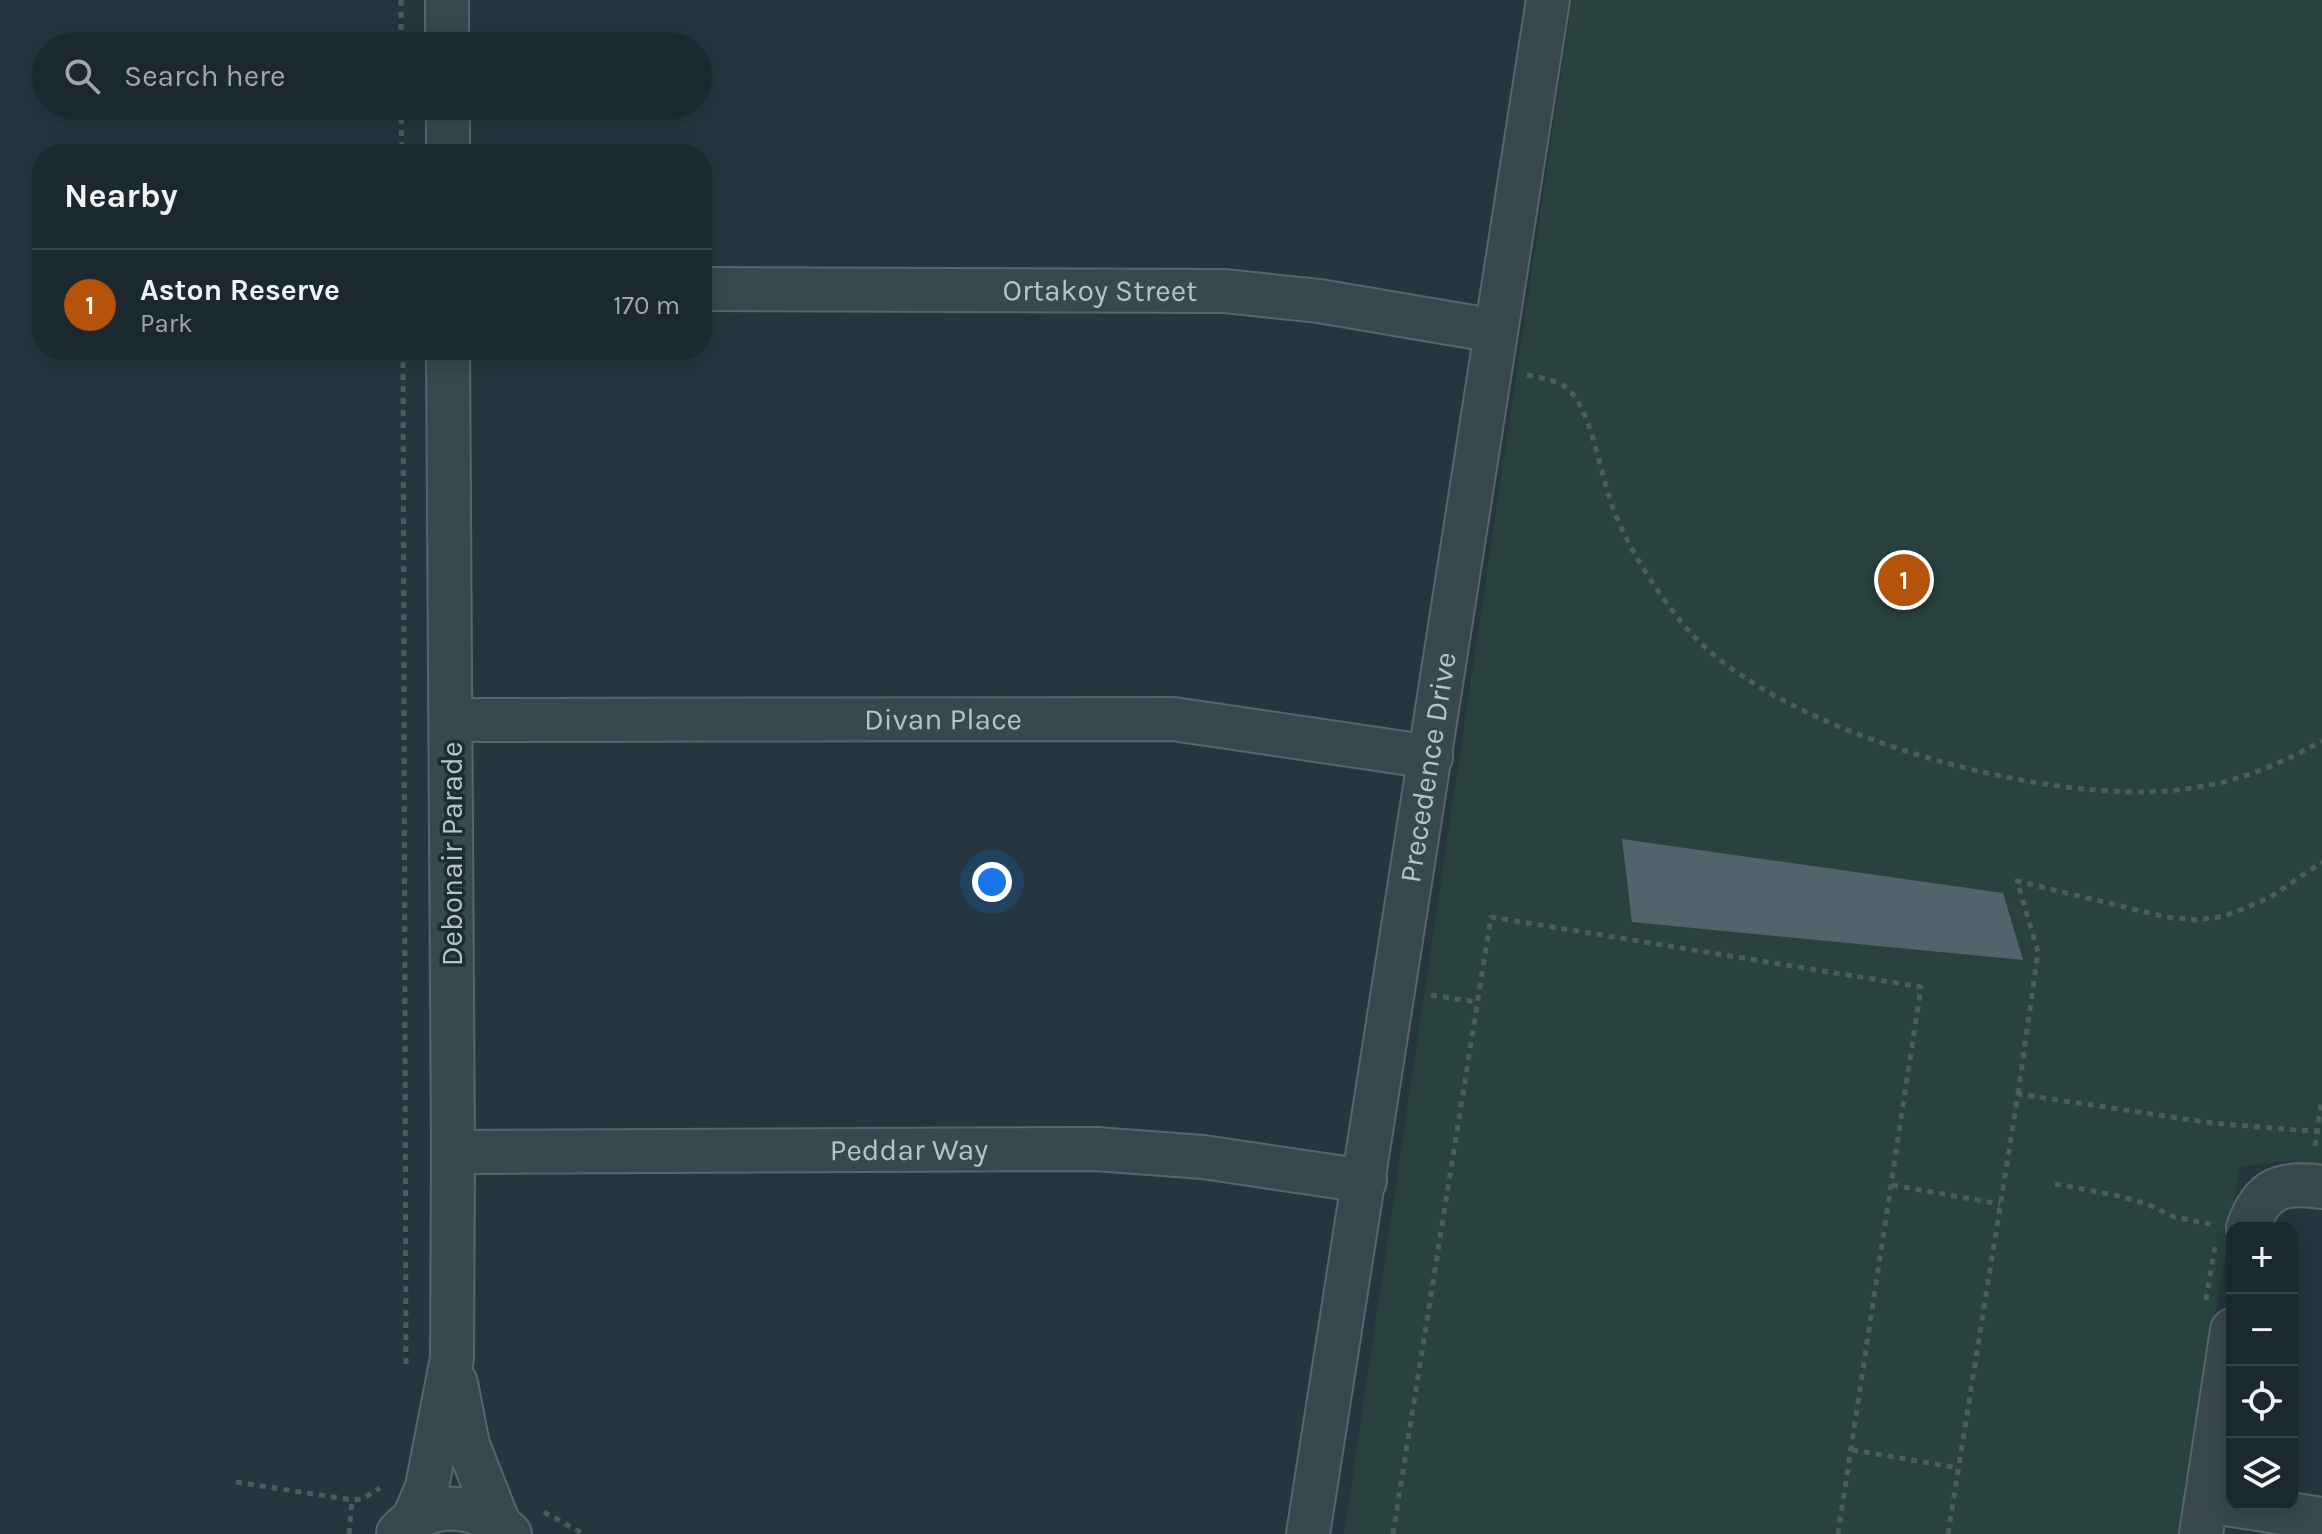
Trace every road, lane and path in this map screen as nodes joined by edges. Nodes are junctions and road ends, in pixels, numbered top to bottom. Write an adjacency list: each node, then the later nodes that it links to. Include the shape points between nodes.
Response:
1 (401, 0): 4 (path)
2 (447, 0): 5 (street)
3 (1548, 0): 11 (street, Precedence Drive)
4 (401, 32)
5 (447, 32)
6 (401, 120): 8 (path)
7 (448, 120): 9 (street)
8 (402, 144)
9 (448, 144)
10 (712, 289): 11 (street, Ortakoy Street, via 1225,291 1319,301)
11 (1493, 350): 15 (path, via 1570,390 1583,409 1615,513 1685,627 1725,665 1800,709 1918,754 2023,781 2074,788 2184,789 2231,781 2279,765); 16 (street, Precedence Drive)
12 (403, 360): 31 (path)
13 (448, 360): 14 (street, Debonair Parade)
14 (451, 720): 16 (street, Divan Place, via 1173,719); 21 (street, Debonair Parade)
15 (2322, 741)
16 (1431, 757): 22 (street, Precedence Drive)
17 (2322, 862): 18 (path, via 2269,898 2225,916 2197,920 2017,881 2038,952)
18 (2018, 1094): 20 (path, via 2212,1123); 26 (path)
19 (2322, 1099): 20 (path)
20 (2320, 1131): 25 (path)
21 (453, 1152): 22 (street, Peddar Way, via 1096,1149 1203,1157); 29 (street, Debonair Parade)
22 (1365, 1181): 42 (street, Precedence Drive)
23 (2055, 1184): 28 (path, via 2115,1195 2174,1217)
24 (1892, 1185): 26 (path); 32 (path); 43 (path, via 1921,987 1491,917)
25 (2316, 1186): 27 (street, via 2266,1194)
26 (2000, 1204): 33 (path)
27 (2238, 1222)
28 (2226, 1225)
29 (452, 1358): 39 (street, Debonair Parade, via 427,1487); 40 (street, Debonair Parade, via 468,1445)
30 (2226, 1366): 37 (street)
31 (406, 1375)
32 (1852, 1450): 33 (path); 44 (path)
33 (1958, 1468): 45 (path)
34 (236, 1482): 36 (path)
35 (385, 1483): 36 (path)
36 (352, 1500): 41 (path)
37 (2203, 1518): 38 (street)
38 (2322, 1519)
39 (405, 1527): 40 (street, via 427,1513 457,1508 486,1516)
40 (505, 1529)
41 (349, 1534)
42 (1308, 1534)
43 (1393, 1534)
44 (1838, 1534)
45 (1948, 1534)

